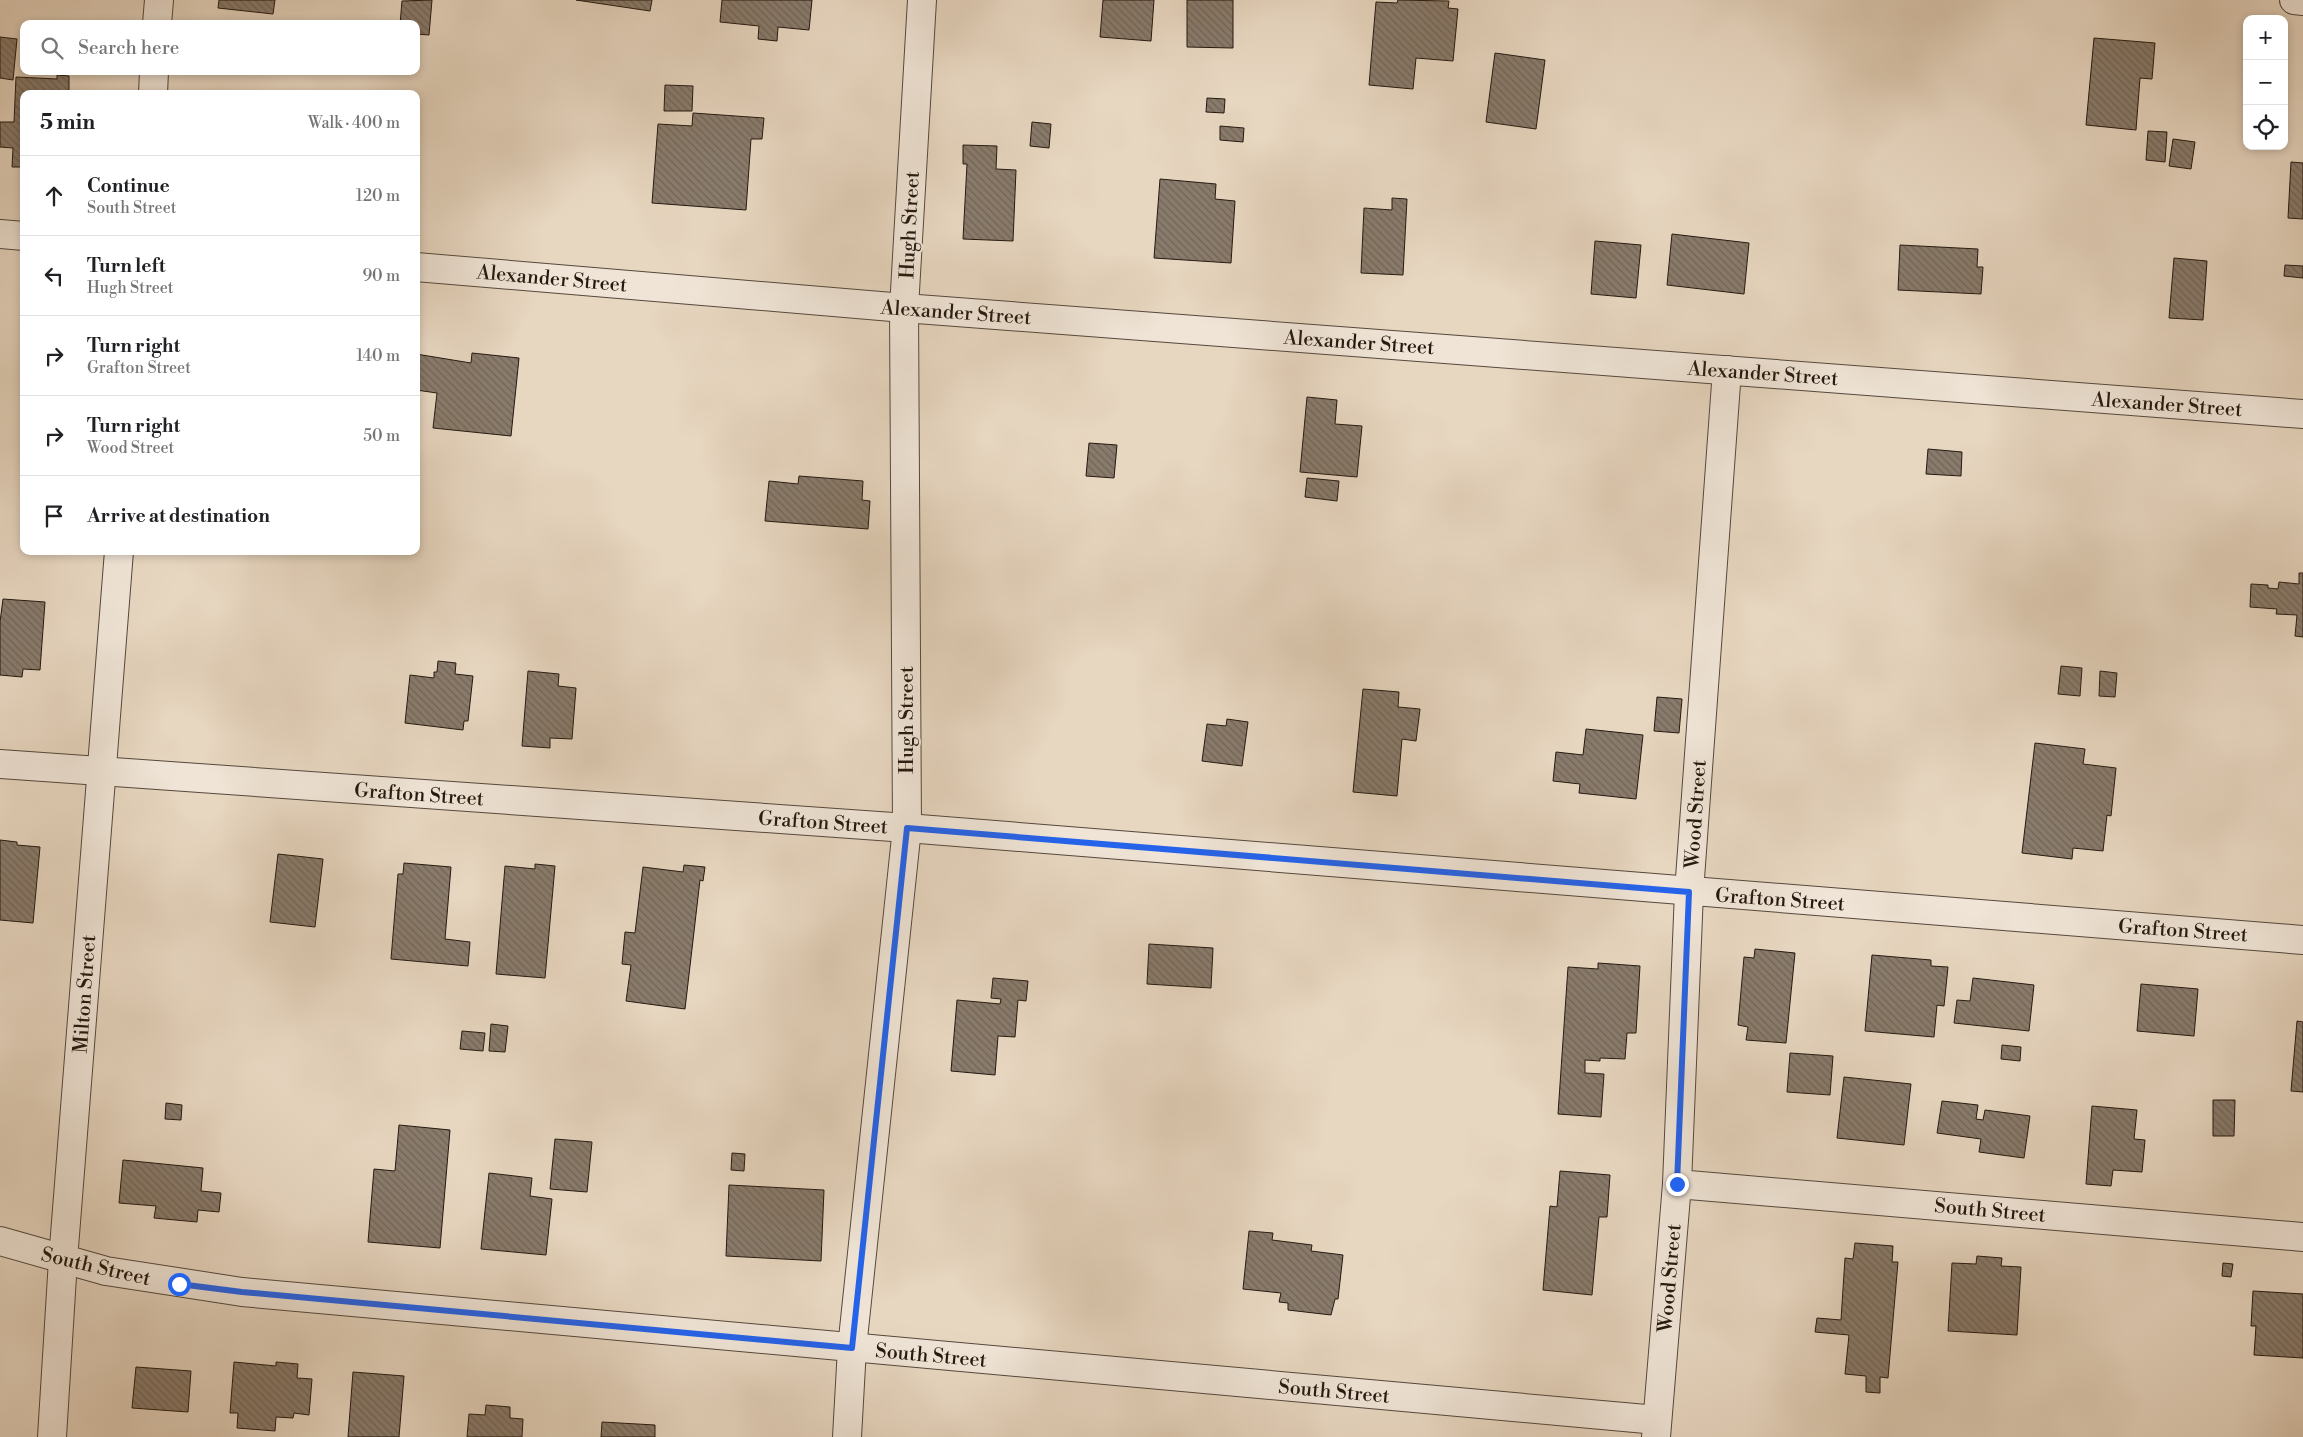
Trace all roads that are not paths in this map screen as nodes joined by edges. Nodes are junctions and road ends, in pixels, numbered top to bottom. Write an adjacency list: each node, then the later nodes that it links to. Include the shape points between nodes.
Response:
1 (159, 0): 5 (street)
2 (922, 0): 11 (street, Hugh Street)
3 (2294, 0): 4 (street)
4 (2303, 1)
5 (157, 20)
6 (154, 75): 7 (street)
7 (153, 90)
8 (0, 234): 9 (street)
9 (20, 236)
10 (420, 267): 11 (street, Alexander Street)
11 (904, 308): 12 (street, Alexander Street); 17 (street, Hugh Street)
12 (1727, 370): 13 (street, Alexander Street); 18 (street, Wood Street)
13 (2303, 414)
14 (118, 555): 16 (street, Milton Street)
15 (0, 764): 16 (street, Grafton Street)
16 (100, 772): 17 (street, Grafton Street); 23 (street, Milton Street)
17 (907, 828): 18 (street, Grafton Street); 24 (street, Hugh Street)
18 (1689, 892): 19 (street, Grafton Street); 20 (street, Wood Street)
19 (2303, 940)
20 (1677, 1184): 21 (street, South Street); 25 (street, Wood Street)
21 (2303, 1237)
22 (0, 1241): 23 (street, South Street)
23 (63, 1260): 24 (street, South Street, via 242,1292); 26 (street, Milton Street)
24 (852, 1348): 25 (street, South Street); 27 (street, Hugh Street)
25 (1656, 1429)
26 (52, 1437)
27 (847, 1437)

